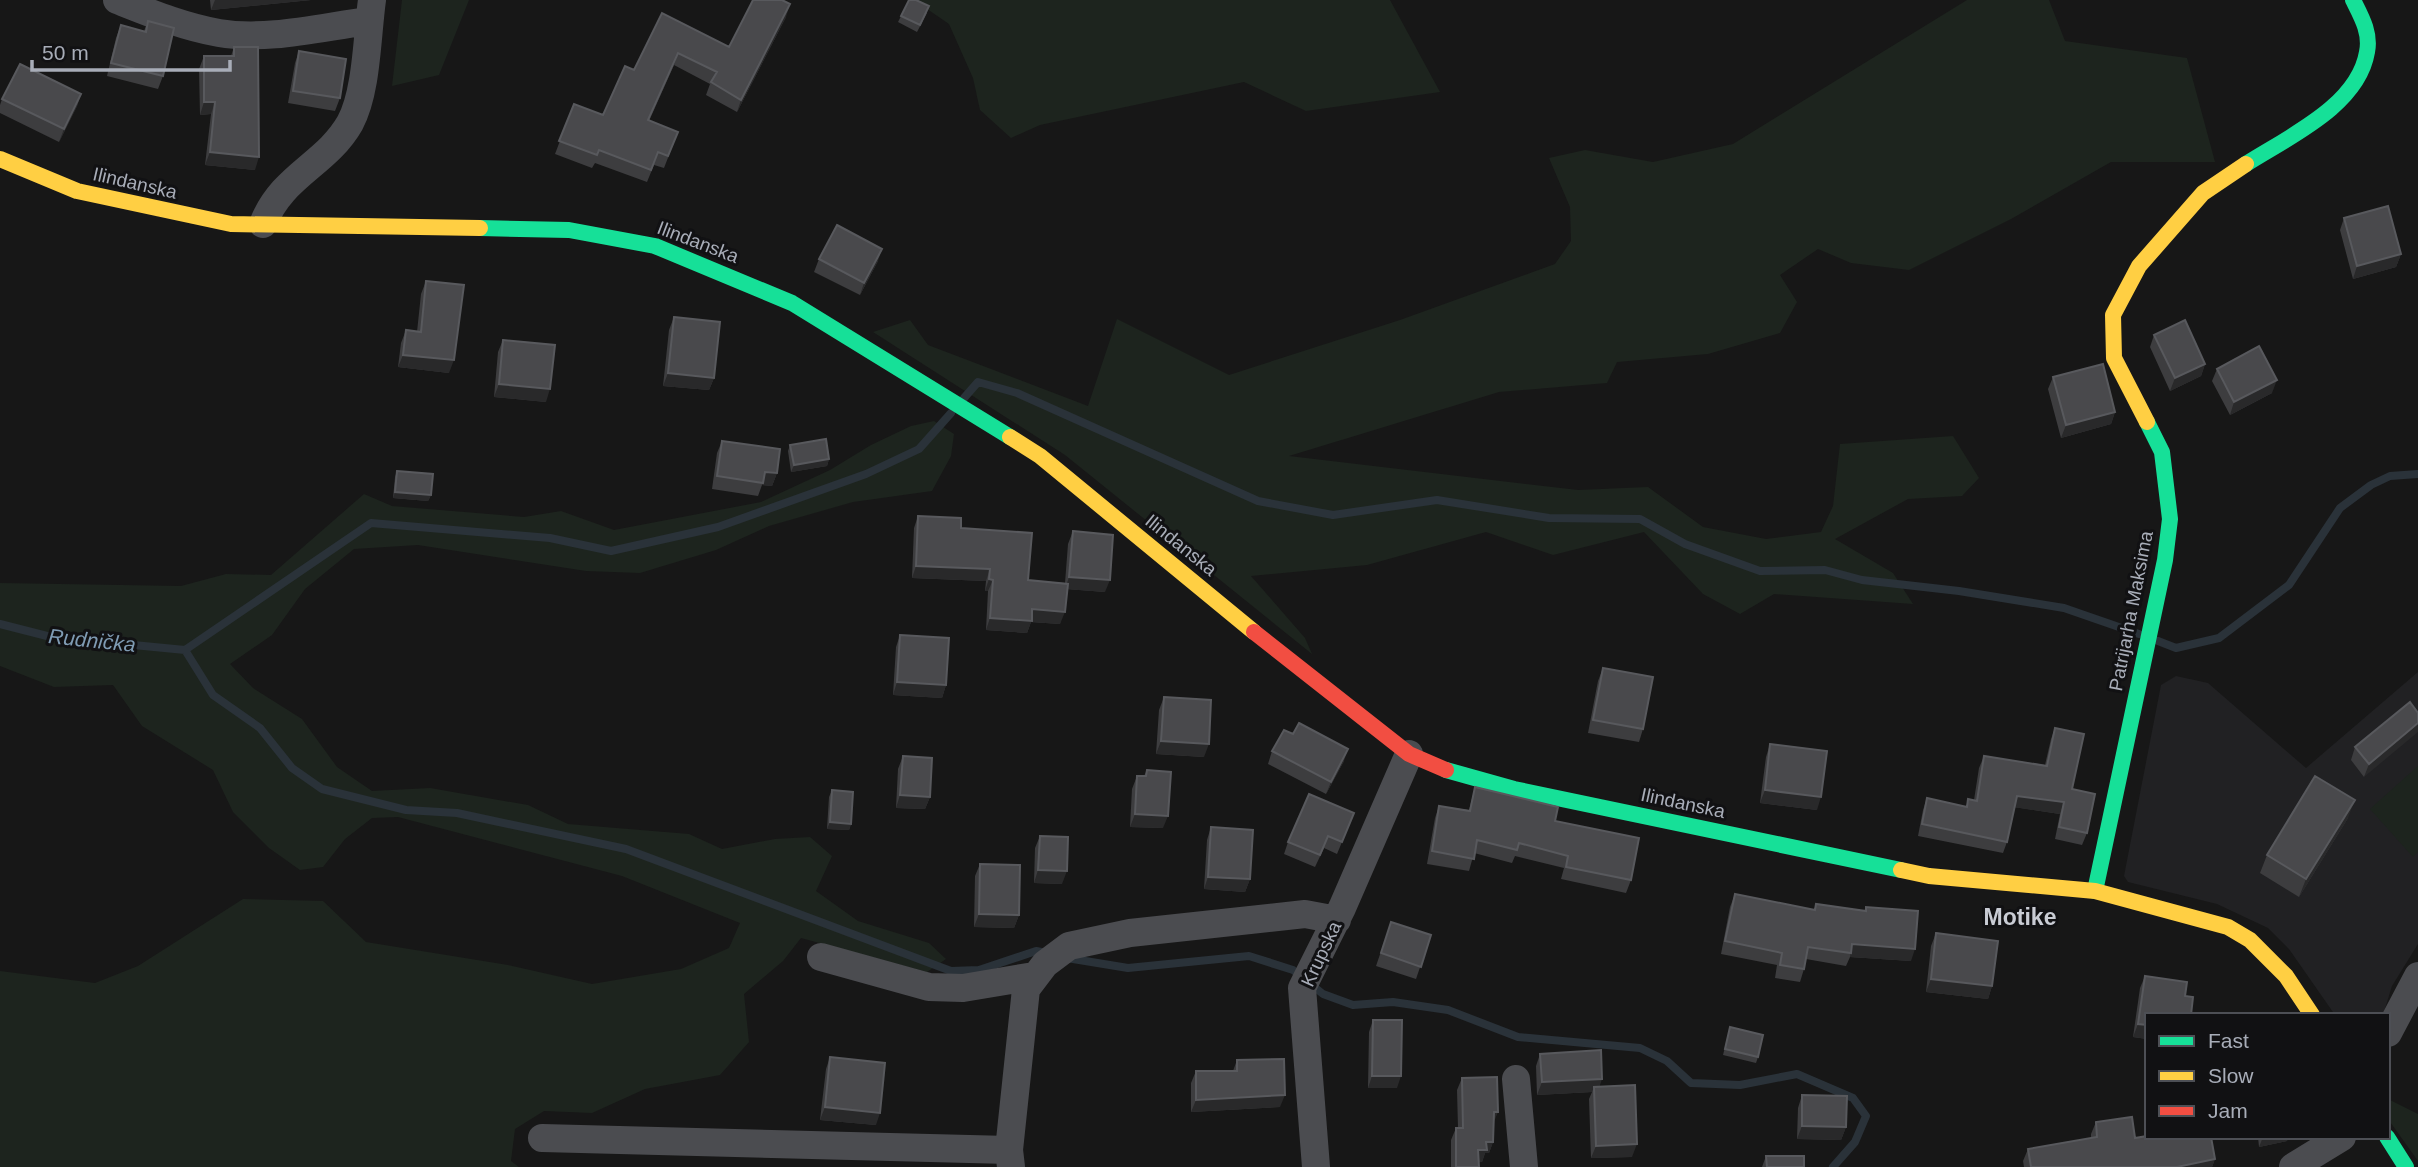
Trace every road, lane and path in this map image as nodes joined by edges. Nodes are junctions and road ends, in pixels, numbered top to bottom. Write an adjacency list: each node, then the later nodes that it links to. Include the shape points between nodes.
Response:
1 (117, 0): 3 (street, via 170,21 220,33 272,34)
2 (2353, 0): 7 (street, Patrijarha Maksima, via 2365,23 2368,50 2360,74 2346,94 2203,193 2138,266 2113,315 2114,358 2162,452 2170,519)
3 (371, 10): 5 (street, via 360,93 350,122 334,143 285,186)
4 (0, 159): 5 (street, Ilindanska, via 77,191 131,205 231,224)
5 (263, 224): 6 (street, Ilindanska, via 569,230 654,246 792,303 1040,456)
6 (1409, 754): 7 (street, Ilindanska, via 1457,775 1514,789 1929,876); 8 (street, Krupska)
7 (2095, 891): 12 (street, Ilindanska, via 2228,927 2267,955)
8 (1337, 919): 10 (street, via 1305,914 1130,933 1069,946); 19 (street, Krupska, via 1308,976)
9 (821, 957): 10 (street, via 929,987 963,988)
10 (1039, 970): 18 (street, via 1026,989 1021,1015)
11 (2418, 976): 13 (street)
12 (2311, 1013)
13 (2390, 1029)
14 (1516, 1079): 20 (street)
15 (542, 1138): 18 (street)
16 (2339, 1139): 21 (street)
17 (2388, 1139): 22 (street)
18 (1010, 1159)
19 (1316, 1167)
20 (1524, 1167)
21 (2293, 1167)
22 (2406, 1167)

